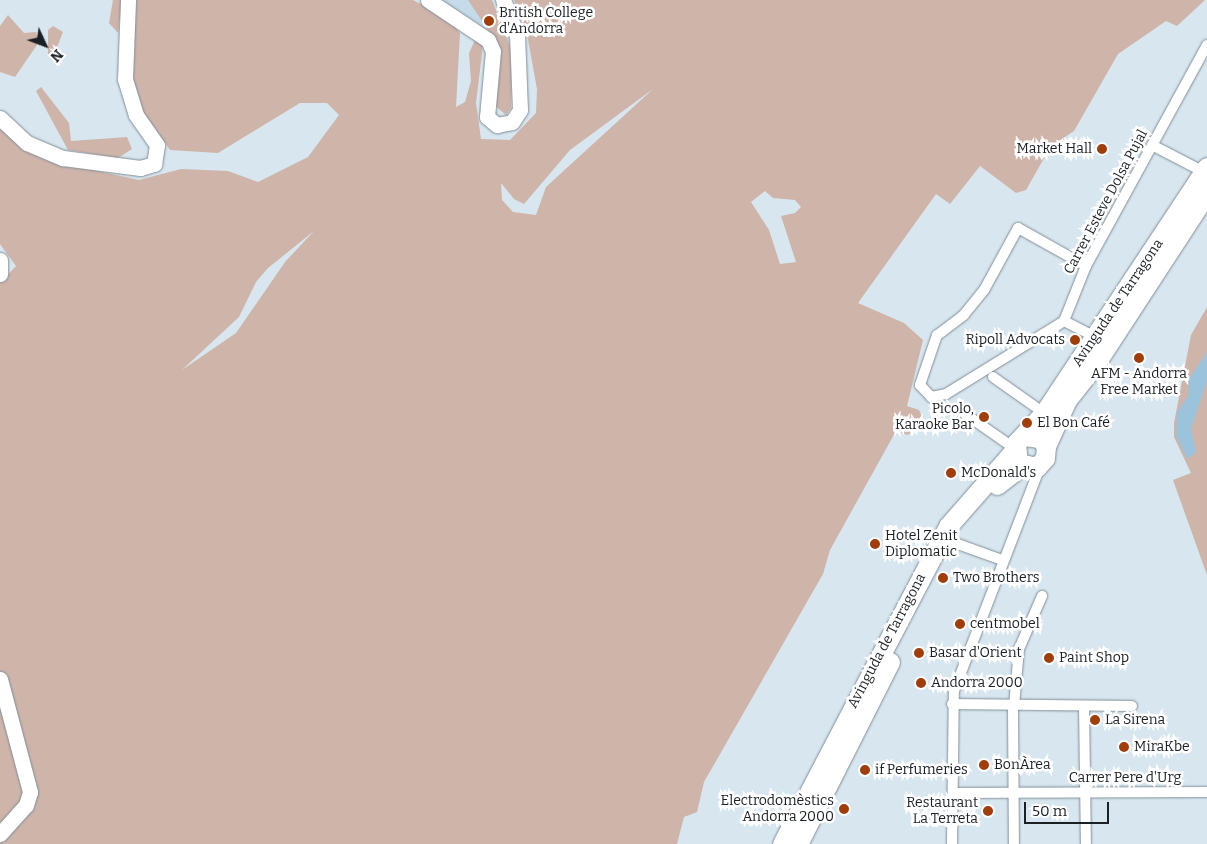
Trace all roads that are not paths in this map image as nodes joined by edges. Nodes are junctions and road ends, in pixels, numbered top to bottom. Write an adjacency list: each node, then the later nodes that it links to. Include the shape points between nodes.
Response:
1 (128, 0): 5 (main road, via 125,79 136,115 157,145 154,164 140,168 63,158 27,143)
2 (428, 0): 3 (main road, via 488,40 492,51 487,117 497,125 512,122 520,110 518,36)
3 (503, 0)
4 (1207, 45): 6 (street, Carrer Esteve Dolsa Pujal)
5 (0, 118)
6 (1152, 145): 7 (street); 10 (street, Carrer Esteve Dolsa Pujal)
7 (1205, 170): 13 (highway, Avinguda de Tarragona)
8 (1207, 193): 18 (highway, Avinguda de Tarragona, via 1096,363 1067,400)
9 (0, 260): 11 (main road)
10 (1086, 266): 12 (street, Carrer Esteve Dolsa Pujal); 12 (street, via 1018,228 984,290 964,315 937,335 920,385 931,397 946,394)
11 (0, 274)
12 (1064, 321): 13 (street)
13 (1095, 337): 16 (highway, Avinguda de Tarragona)
14 (993, 377): 16 (street)
15 (958, 408): 17 (street)
16 (1044, 413): 17 (highway, Avinguda de Tarragona)
17 (1018, 450): 18 (highway); 18 (highway, via 1040,438); 19 (highway, Avinguda de Tarragona); 32 (highway, Avinguda de Tarragona, via 949,525)
18 (1044, 455): 20 (street)
19 (952, 542): 20 (street); 33 (highway, Avinguda de Tarragona)
20 (1002, 560): 23 (street)
21 (1042, 596): 26 (street, via 1019,649)
22 (0, 679): 31 (main road, via 30,792 26,805)
23 (952, 704): 26 (street); 29 (street)
24 (1084, 706): 25 (street); 26 (street); 27 (street)
25 (1132, 706)
26 (1014, 708): 30 (street)
27 (1085, 792): 28 (street, Carrer Pere d'Urg); 30 (street, Carrer Pere d'Urg); 36 (street)
28 (1207, 792)
29 (953, 793): 30 (street, Carrer Pere d'Urg); 34 (street)
30 (1013, 793): 35 (street)
31 (0, 834)
32 (782, 844)
33 (798, 844)
34 (952, 844)
35 (1014, 844)
36 (1086, 844)

